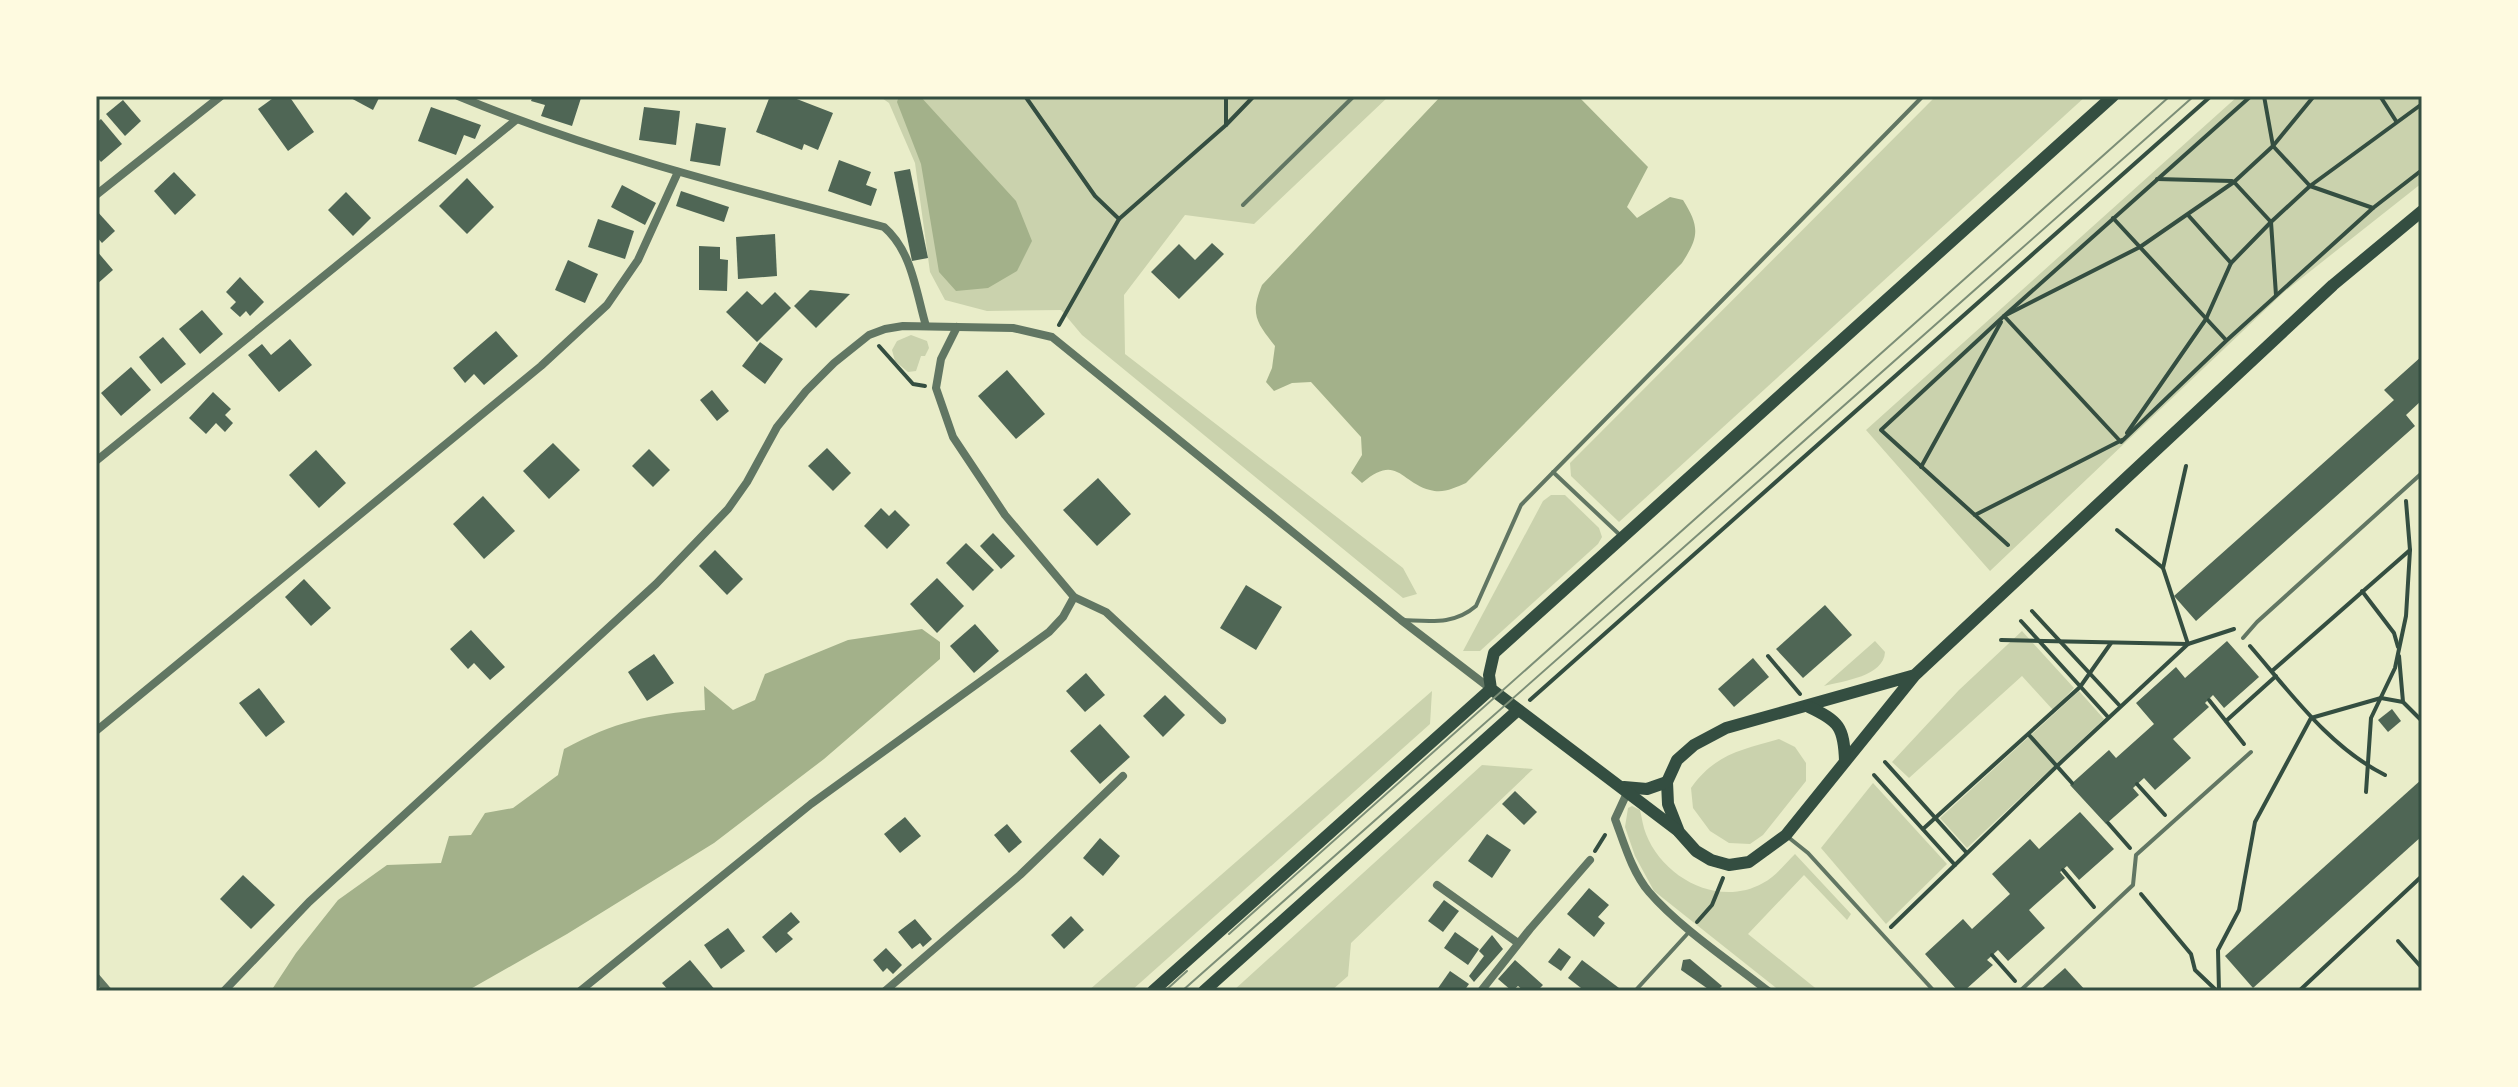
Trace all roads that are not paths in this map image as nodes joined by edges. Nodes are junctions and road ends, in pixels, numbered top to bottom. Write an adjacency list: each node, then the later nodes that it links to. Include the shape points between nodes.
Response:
1 (221, 96): 8 (street)
2 (458, 96): 6 (street)
3 (1354, 96): 9 (lane)
4 (1923, 96): 14 (lane)
5 (2113, 96): 16 (main road)
6 (516, 120): 7 (street); 13 (street)
7 (678, 172): 11 (street, via 884,227 907,256); 25 (street, via 638,260 607,305 541,366)
8 (96, 195)
9 (1243, 205)
10 (2422, 211): 20 (main road, via 2333,285)
11 (926, 326): 12 (street); 41 (street, via 885,329 845,353 777,427 728,509 656,584 309,902)
12 (957, 327): 17 (street, via 941,359 936,388 953,437 1005,515); 18 (street, via 1013,328 1052,337)
13 (96, 461)
14 (1553, 472): 16 (lane); 18 (lane, via 1521,505 1476,606 1449,621)
15 (2422, 473): 19 (lane)
16 (1622, 537): 21 (main road, via 1494,653)
17 (1074, 597): 24 (street, via 1106,612); 42 (street, via 1049,632 811,804)
18 (1401, 620): 21 (street)
19 (2243, 638)
20 (1915, 675): 22 (main road); 27 (main road)
21 (1491, 689): 23 (main road); 44 (main road)
22 (1806, 703): 27 (main road, via 1841,728); 29 (main road, via 1726,728 1694,745 1677,760)
23 (1518, 710): 30 (main road); 45 (main road)
24 (1222, 720)
25 (96, 731)
26 (2251, 752): 39 (lane, via 2136,855 2133,885)
27 (1845, 761): 33 (main road)
28 (1123, 776): 43 (street, via 1020,875)
29 (1667, 782): 30 (main road, via 1632,790); 32 (main road, via 1668,804)
30 (1615, 785): 31 (main road)
31 (1627, 793): 32 (main road); 36 (street, via 1615,819 1630,859 1648,891)
32 (1679, 832): 33 (main road, via 1696,851 1729,865 1749,862)
33 (1786, 835): 49 (lane)
34 (1590, 860): 37 (street)
35 (1437, 885): 37 (street)
36 (1691, 930): 47 (lane); 48 (street)
37 (1518, 943): 46 (street)
38 (96, 977): 40 (street)
39 (2021, 990)
40 (108, 991)
41 (224, 991)
42 (580, 991)
43 (885, 991)
44 (1153, 991)
45 (1204, 991)
46 (1481, 991)
47 (1635, 991)
48 (1768, 991)
49 (1934, 991)

